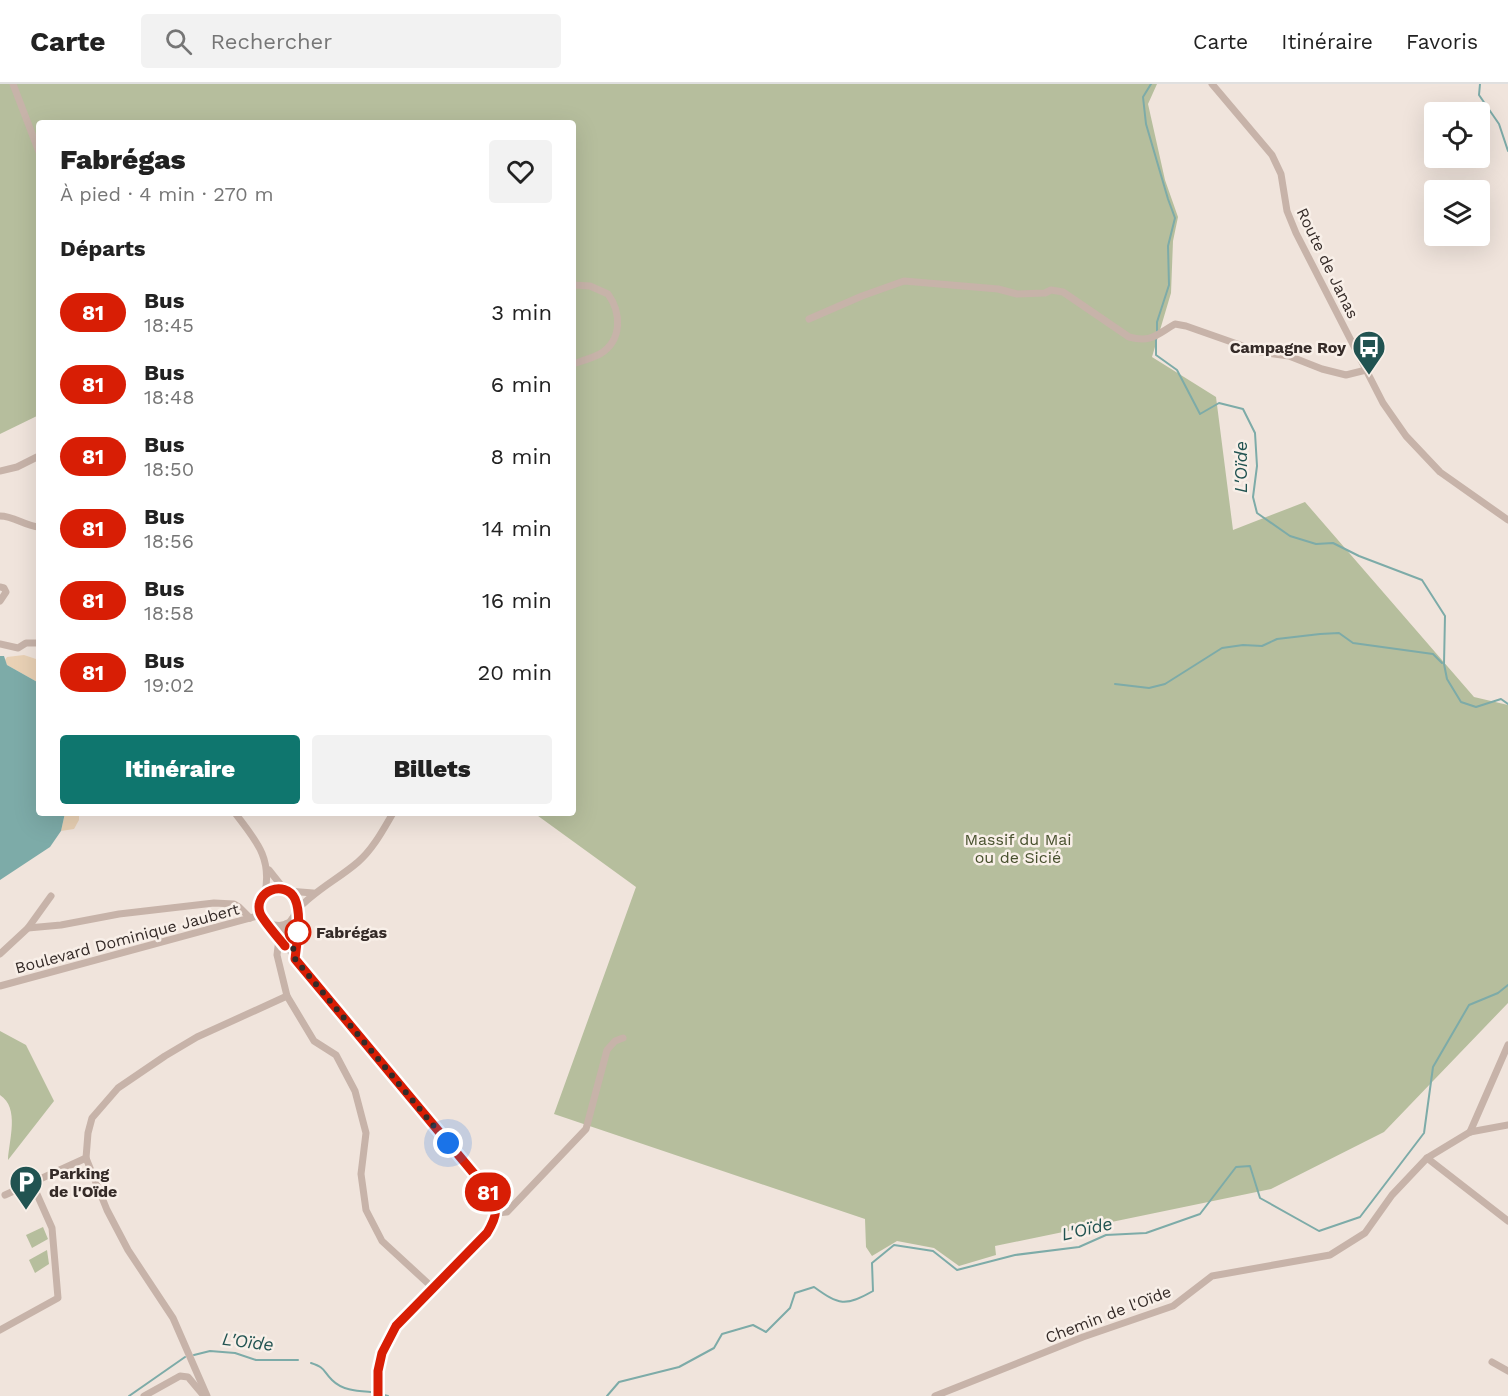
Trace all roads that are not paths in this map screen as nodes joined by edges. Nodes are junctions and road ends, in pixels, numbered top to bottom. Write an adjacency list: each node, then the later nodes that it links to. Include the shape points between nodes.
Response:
1 (13, 84): 3 (street)
2 (1212, 84): 7 (street, Route de Janas, via 1272,155 1296,232)
3 (36, 144)
4 (576, 285): 6 (street, via 590,285 608,294 618,317 615,338 609,347)
5 (809, 319): 7 (street, via 904,281 1017,294 1051,290 1063,292 1129,337 1153,339 1174,324 1346,375)
6 (576, 363)
7 (1366, 370): 11 (street, Route de Janas, via 1383,403 1423,456 1451,481)
8 (36, 458): 9 (street)
9 (0, 471)
10 (0, 516): 12 (street)
11 (1508, 520)
12 (36, 527)
13 (0, 587): 14 (street, via 6,592)
14 (0, 601)
15 (36, 643): 16 (street, via 18,648)
16 (0, 644)
17 (237, 816): 19 (street, via 253,836)
18 (391, 816): 22 (street, via 360,860)
19 (268, 868): 20 (street); 21 (street)
20 (286, 890): 21 (street, via 277,888); 22 (street); 24 (street, via 294,898)
21 (265, 893): 25 (street, via 260,901)
22 (313, 893): 24 (street)
23 (51, 896): 29 (street)
24 (296, 911): 27 (street)
25 (261, 915): 26 (street, Boulevard Dominique Jaubert); 28 (street)
26 (250, 918): 29 (street, via 234,904 214,903); 33 (street, Boulevard Dominique Jaubert)
27 (289, 921): 28 (street, via 275,926); 30 (street); 32 (street)
28 (268, 923): 30 (street)
29 (28, 928): 31 (street)
30 (279, 939): 32 (street); 34 (street, via 276,955)
31 (0, 954)
32 (295, 959): 43 (street, via 486,1188)
33 (0, 986)
34 (287, 996): 39 (street, via 197,1037 118,1088 92,1118); 45 (street, via 314,1041 336,1055 355,1091 366,1132 361,1174 366,1210 382,1241)
35 (623, 1038): 43 (street, via 607,1050 586,1129 507,1212)
36 (1508, 1045): 38 (street)
37 (1508, 1125): 38 (street)
38 (1470, 1132): 40 (street, Chemin de l'Oïde)
39 (86, 1158): 41 (street); 50 (street, via 128,1250 173,1318)
40 (1427, 1158): 44 (street); 52 (street, Chemin de l'Oïde, via 1392,1195 1365,1233 1330,1255 1212,1276 1173,1306)
41 (32, 1183): 42 (street); 46 (street, via 52,1228 58,1298)
42 (5, 1195)
43 (496, 1213): 45 (street, via 487,1233)
44 (1508, 1221)
45 (433, 1288): 51 (street, via 389,1337 381,1359)
46 (0, 1330)
47 (1492, 1362): 48 (street)
48 (1508, 1371)
49 (144, 1396): 50 (street, via 180,1376 188,1377)
50 (205, 1396)
51 (378, 1396)
52 (935, 1396)

